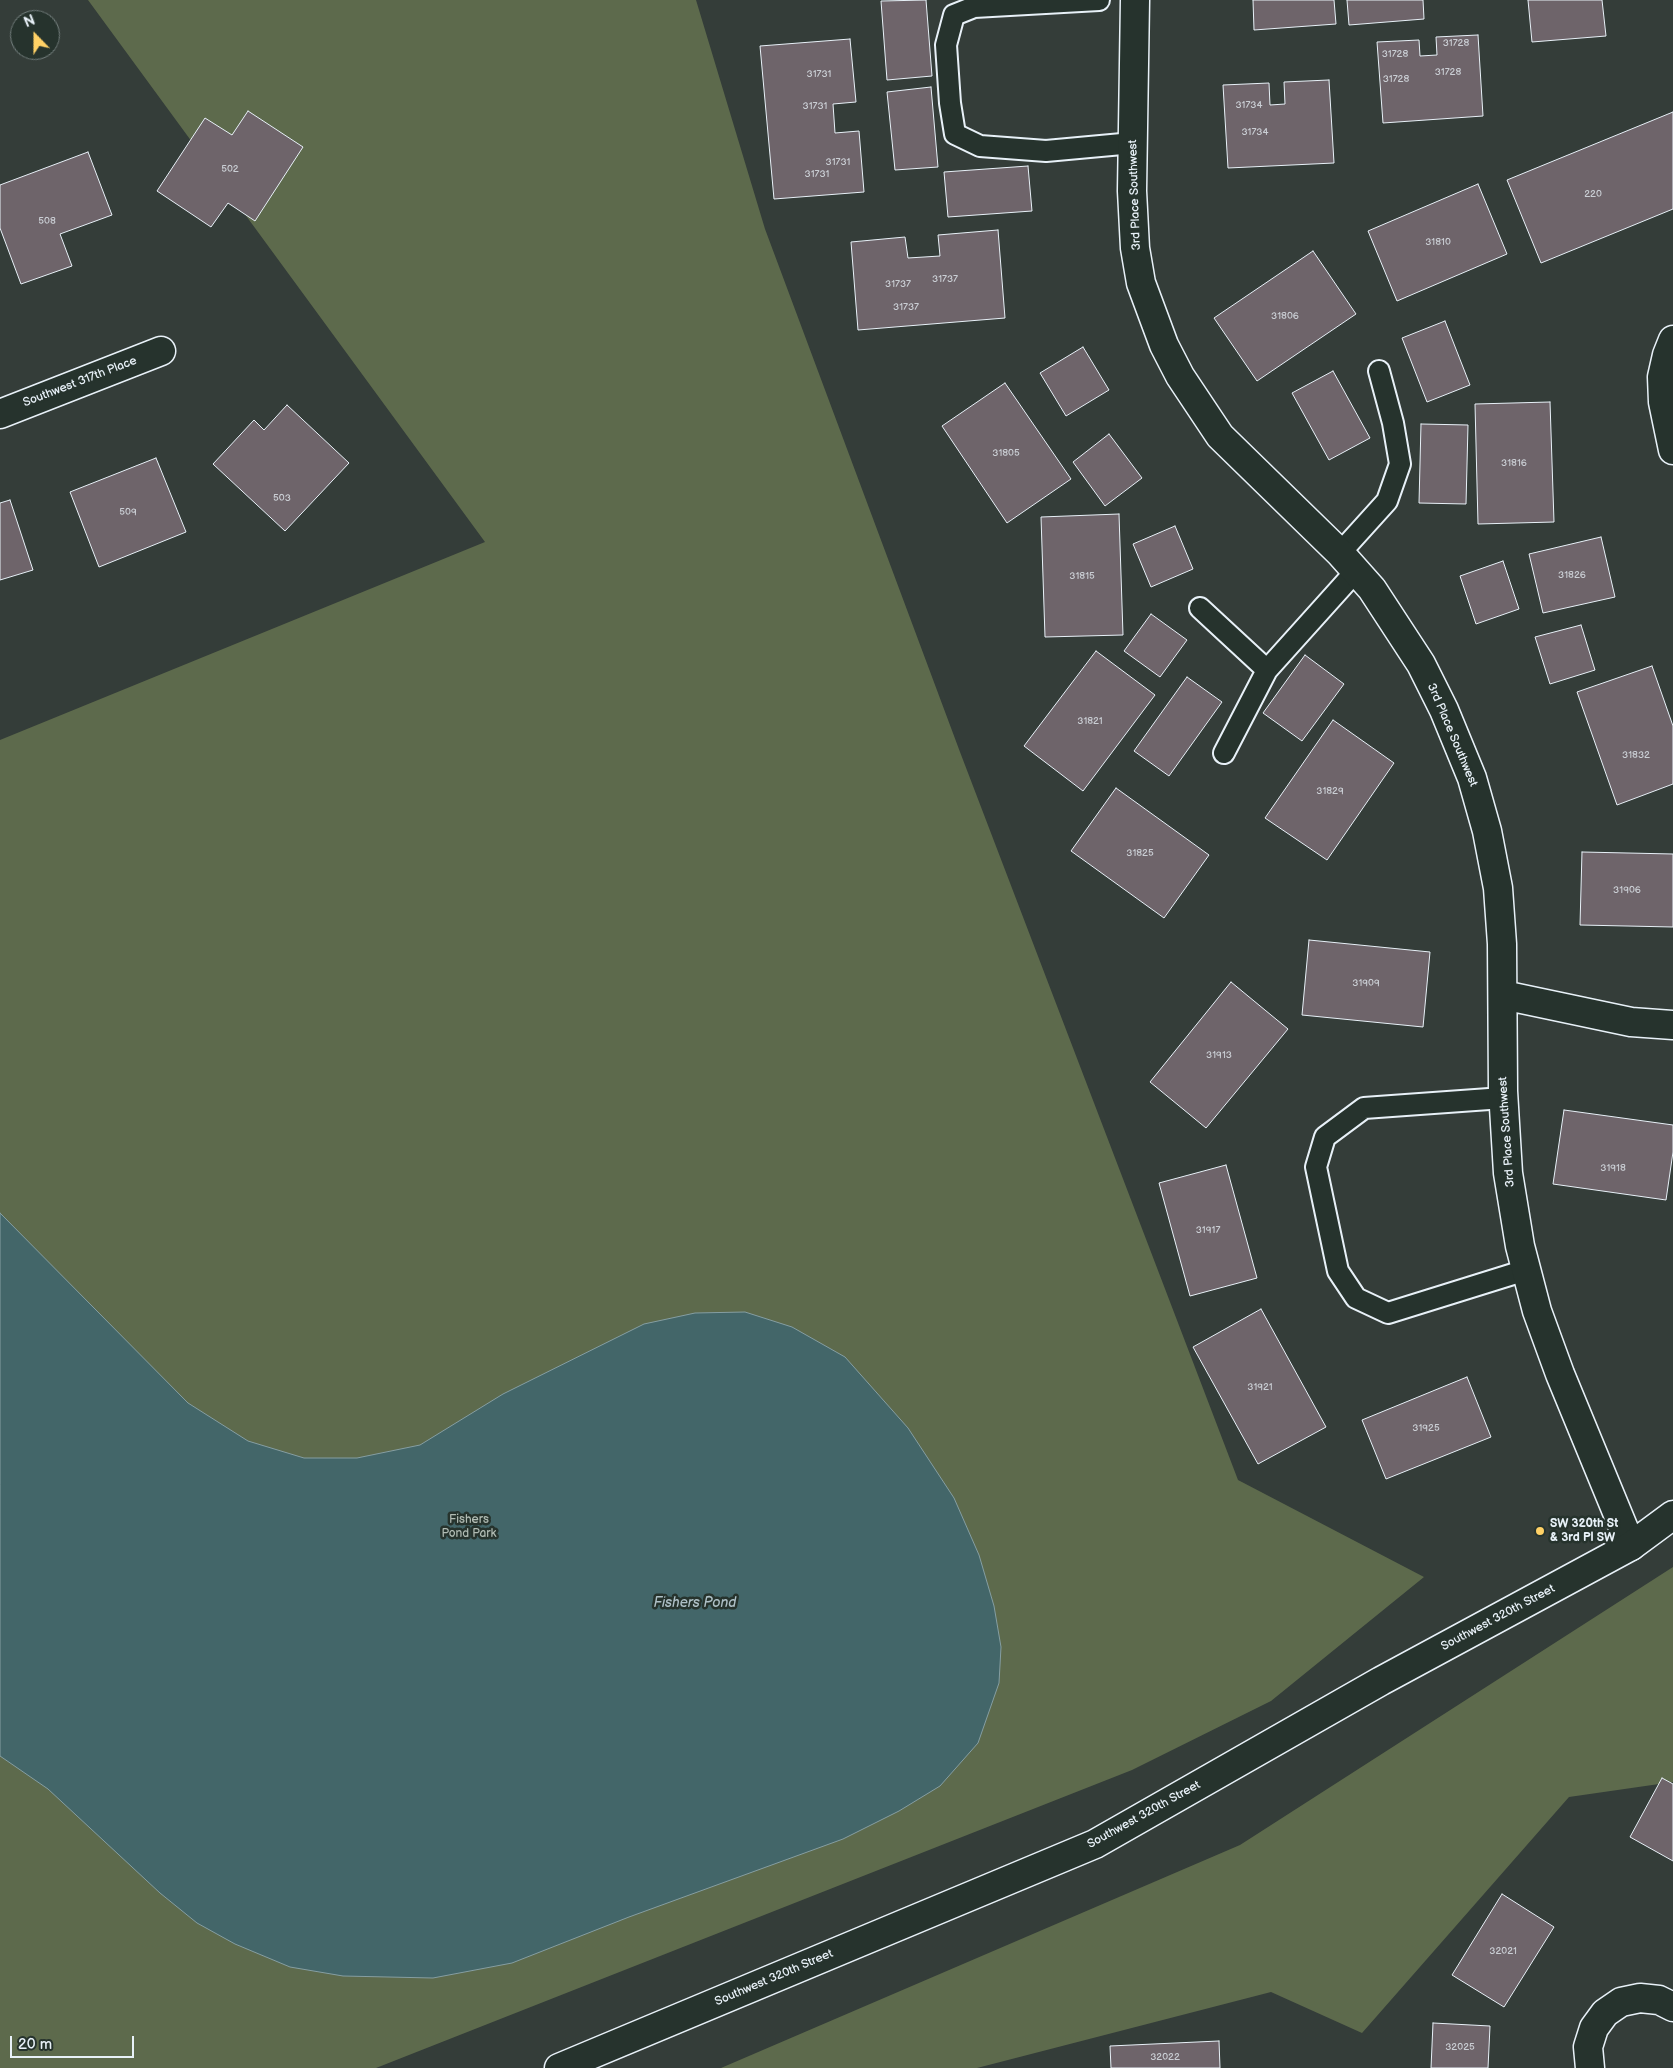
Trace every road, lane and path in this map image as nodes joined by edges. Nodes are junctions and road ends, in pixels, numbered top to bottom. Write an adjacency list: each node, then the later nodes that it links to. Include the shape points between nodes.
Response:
1 (1099, 0): 3 (lane, via 974,7 954,15 946,45 955,134 980,146 1046,151)
2 (1135, 0): 3 (street, 3rd Place Southwest)
3 (1133, 143): 9 (street, 3rd Place Southwest, via 1135,248 1141,283 1164,345 1180,376 1220,436)
4 (1673, 340): 8 (street, via 1662,377 1663,402)
5 (161, 351): 7 (street, Southwest 317th Place)
6 (1379, 371): 9 (lane, via 1400,464 1387,501)
7 (0, 414)
8 (1673, 450)
9 (1348, 562): 11 (lane); 13 (street, 3rd Place Southwest, via 1398,626 1421,664 1472,778 1498,888)
10 (1200, 608): 11 (lane)
11 (1267, 670): 12 (lane)
12 (1224, 753)
13 (1502, 995): 14 (street, via 1631,1022); 15 (street, 3rd Place Southwest)
14 (1673, 1025)
15 (1503, 1098): 16 (street, 3rd Place Southwest, via 1508,1173); 16 (lane, via 1364,1108 1325,1137 1316,1167 1338,1272 1356,1298 1388,1313)
16 (1526, 1270): 18 (street, 3rd Place Southwest, via 1560,1374)
17 (1673, 1514): 18 (street, Southwest 320th Street)
18 (1631, 1546): 20 (street, Southwest 320th Street, via 1381,1681 1095,1844)
19 (1673, 2007): 21 (street, via 1659,2000 1640,1998 1621,2002 1605,2013 1594,2028 1588,2047)
20 (559, 2068)
21 (1590, 2068)

